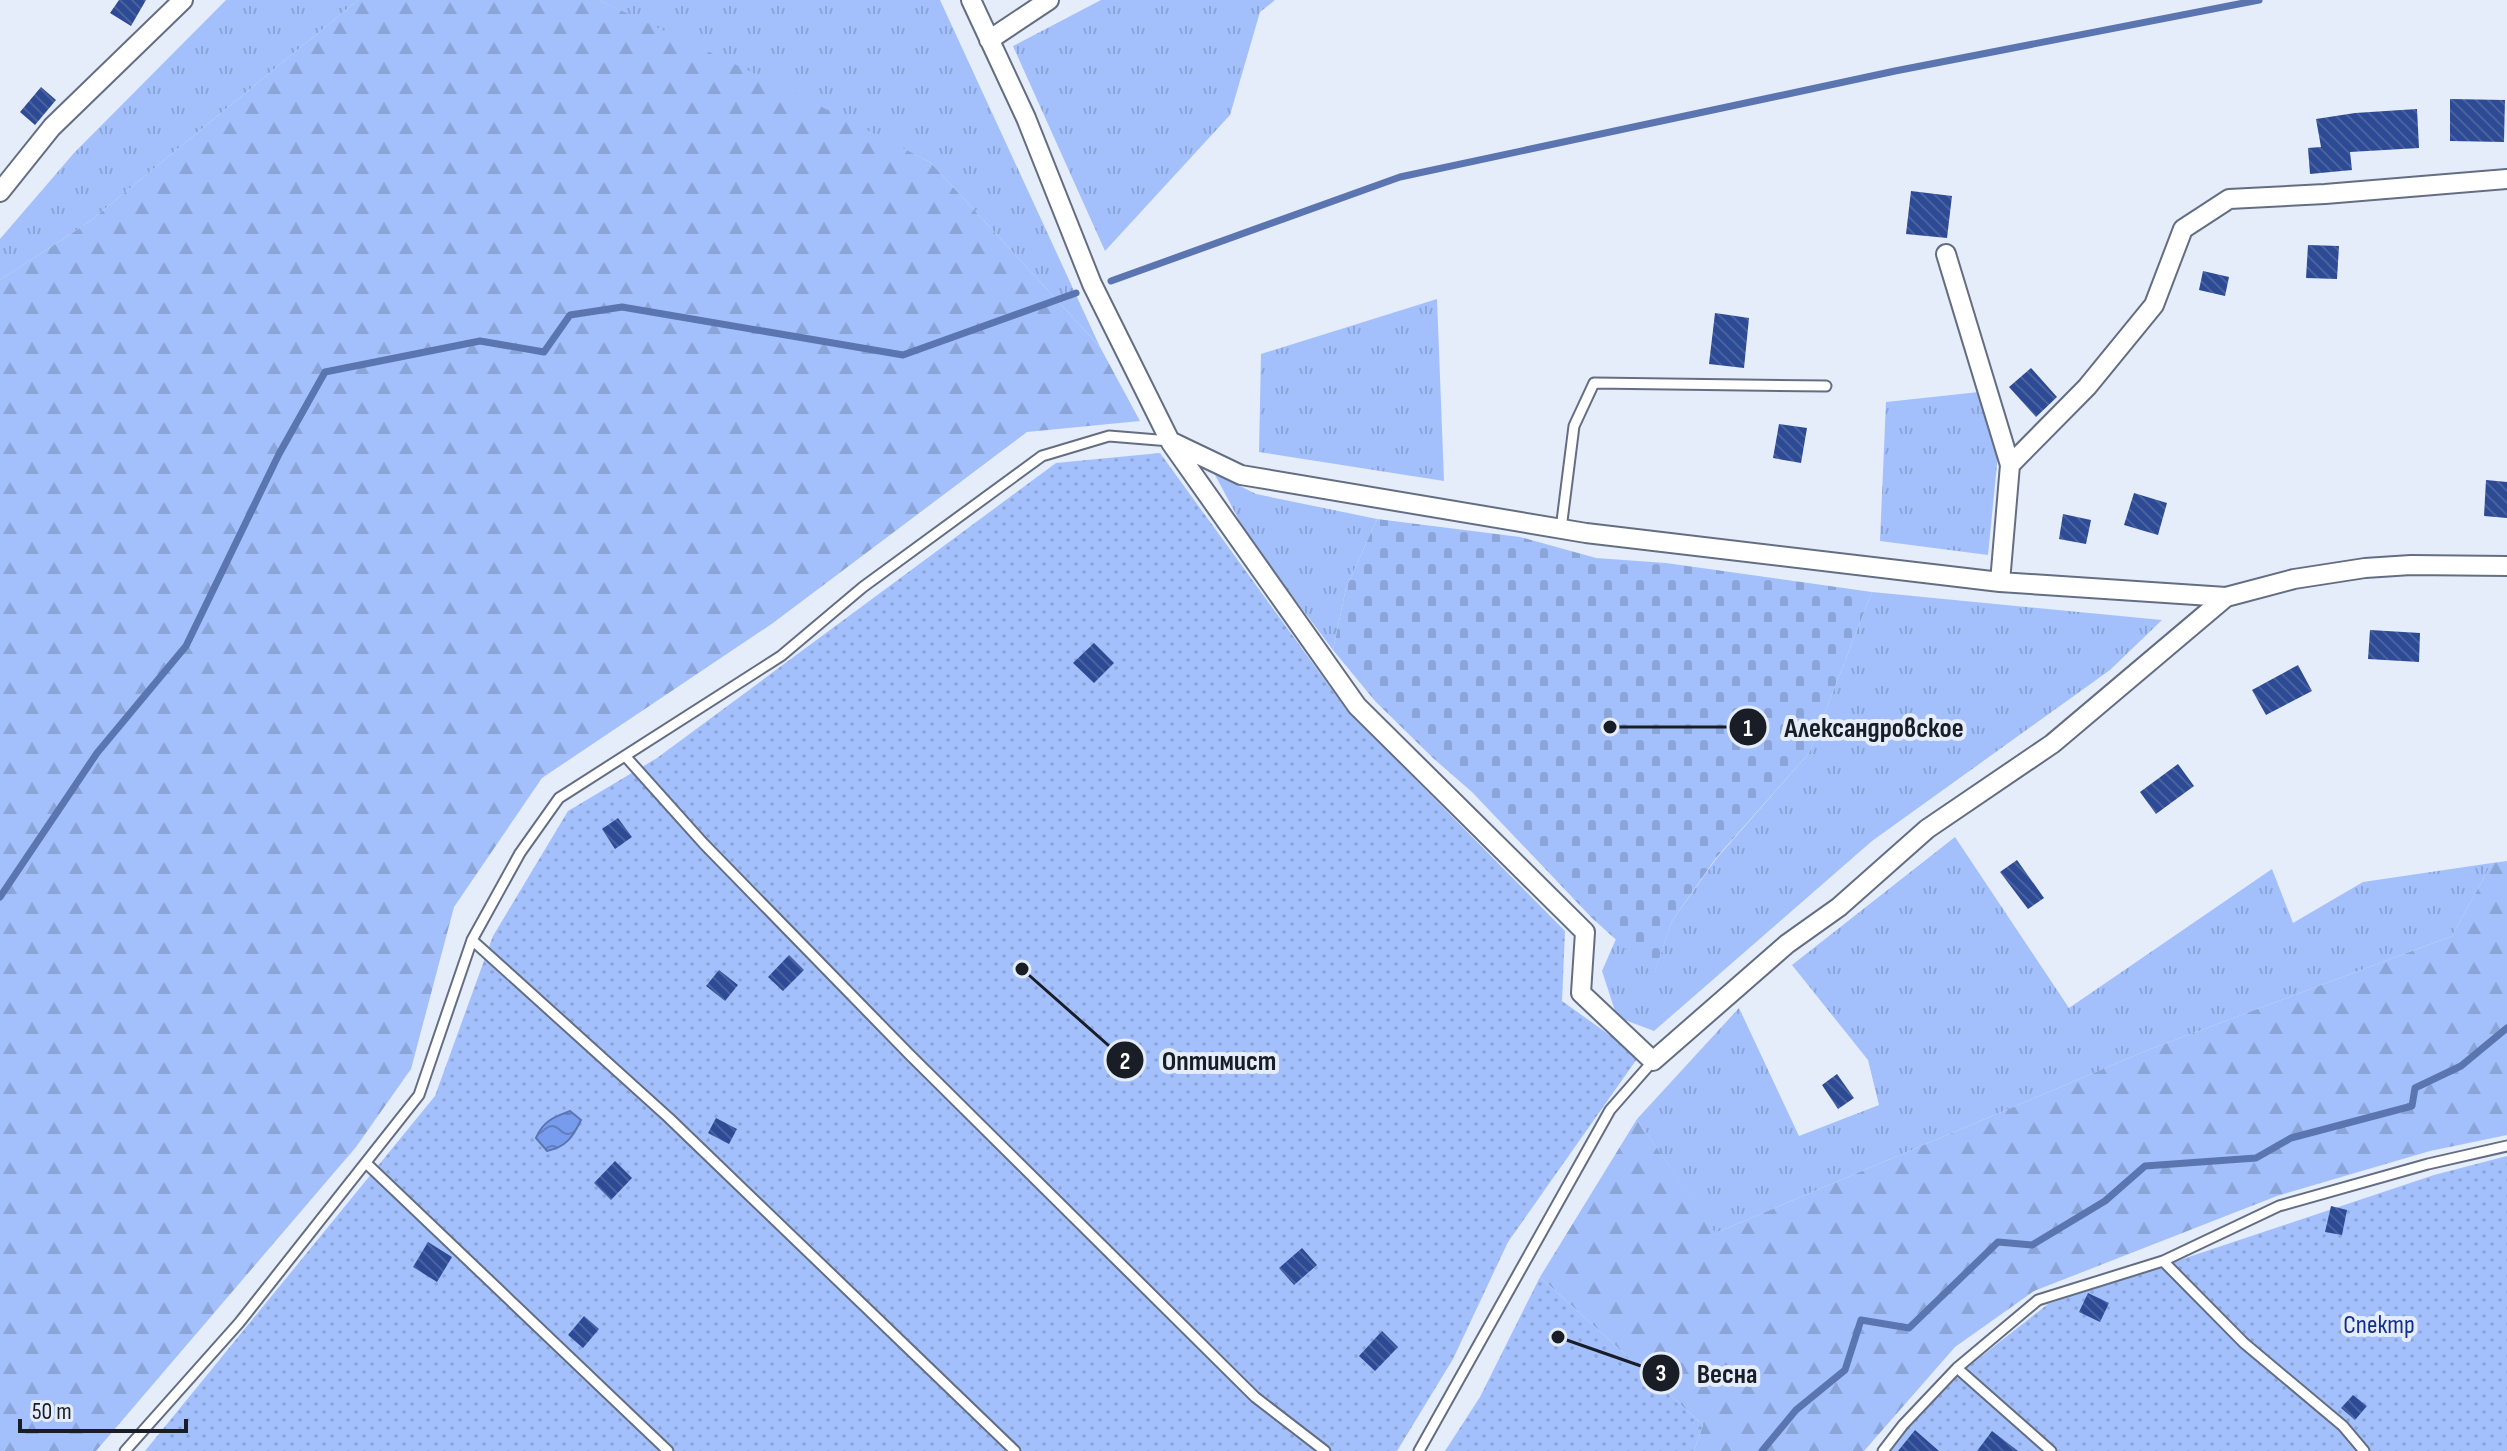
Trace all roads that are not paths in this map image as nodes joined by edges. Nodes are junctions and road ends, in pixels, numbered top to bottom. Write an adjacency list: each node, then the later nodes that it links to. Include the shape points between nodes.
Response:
1 (183, 0): 6 (street, via 52,127)
2 (971, 0): 4 (street)
3 (1049, 0): 4 (street)
4 (989, 40): 9 (street, via 1092,284)
5 (2507, 179): 10 (street, via 2229,199 2183,229 2154,305 2087,387)
6 (0, 192)
7 (1946, 254): 10 (street)
8 (1826, 386): 11 (lane, via 1594,383 1574,426)
9 (1170, 441): 11 (street, via 1241,475); 15 (lane, via 1109,436 1042,456 863,587 781,656); 17 (street, via 1357,706 1585,932 1581,993)
10 (2010, 465): 13 (street)
11 (1561, 529): 13 (street)
12 (2507, 566): 14 (street, via 2365,568)
13 (2000, 582): 14 (street)
14 (2226, 597): 17 (street, via 2052,744 1927,829)
15 (626, 757): 16 (lane, via 559,798 520,853); 25 (lane, via 900,1045 1255,1397)
16 (472, 940): 19 (lane, via 419,1095); 24 (lane, via 669,1118)
17 (1653, 1061): 26 (lane, via 1610,1110)
18 (2507, 1146): 20 (lane, via 2279,1206)
19 (366, 1163): 22 (lane, via 239,1323); 23 (lane)
20 (2163, 1261): 21 (lane, via 2038,1300); 29 (lane)
21 (1957, 1368): 27 (lane); 28 (lane)
22 (125, 1451)
23 (668, 1451)
24 (1015, 1451)
25 (1325, 1451)
26 (1419, 1451)
27 (1883, 1451)
28 (2051, 1451)
29 (2364, 1451)

